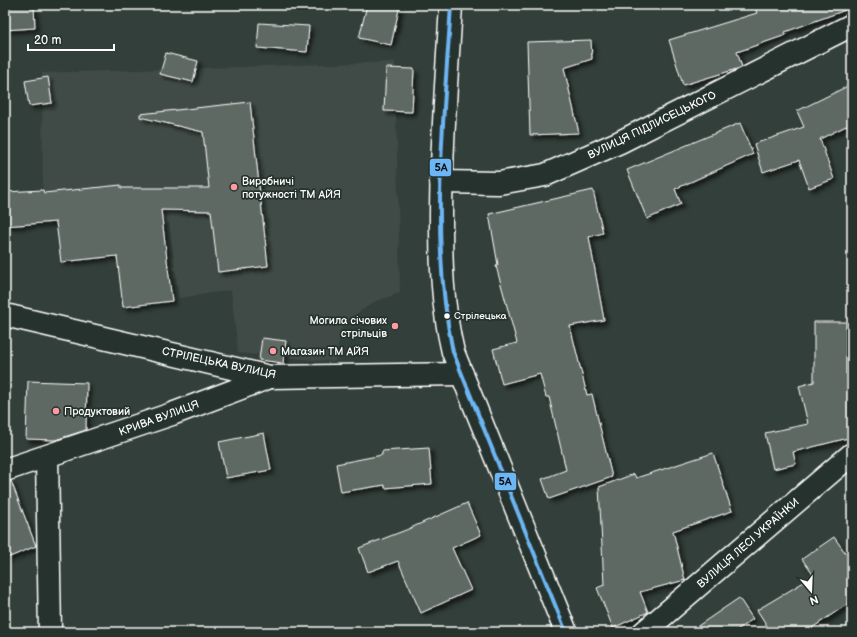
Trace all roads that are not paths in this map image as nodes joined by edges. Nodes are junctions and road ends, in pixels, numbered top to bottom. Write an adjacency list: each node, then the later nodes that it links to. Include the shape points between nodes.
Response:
1 (450, 5): 3 (street)
2 (852, 25): 3 (street, ВУЛИЦЯ ПІДЛИСЕЦЬКОГО, via 620,142 545,175 499,183)
3 (441, 182): 5 (street, via 444,311 453,352)
4 (5, 315): 6 (street, СТРІЛЕЦЬКА ВУЛИЦЯ)
5 (462, 374): 6 (street, СТРІЛЕЦЬКА ВУЛИЦЯ); 11 (street)
6 (270, 376): 8 (street, КРИВА ВУЛИЦЯ, via 172,414)
7 (852, 454): 12 (street, ВУЛИЦЯ ЛЕСІ УКРАЇНКИ)
8 (47, 457): 9 (street, КРИВА ВУЛИЦЯ); 10 (street)
9 (5, 470)
10 (50, 632)
11 (566, 632)
12 (644, 632)

